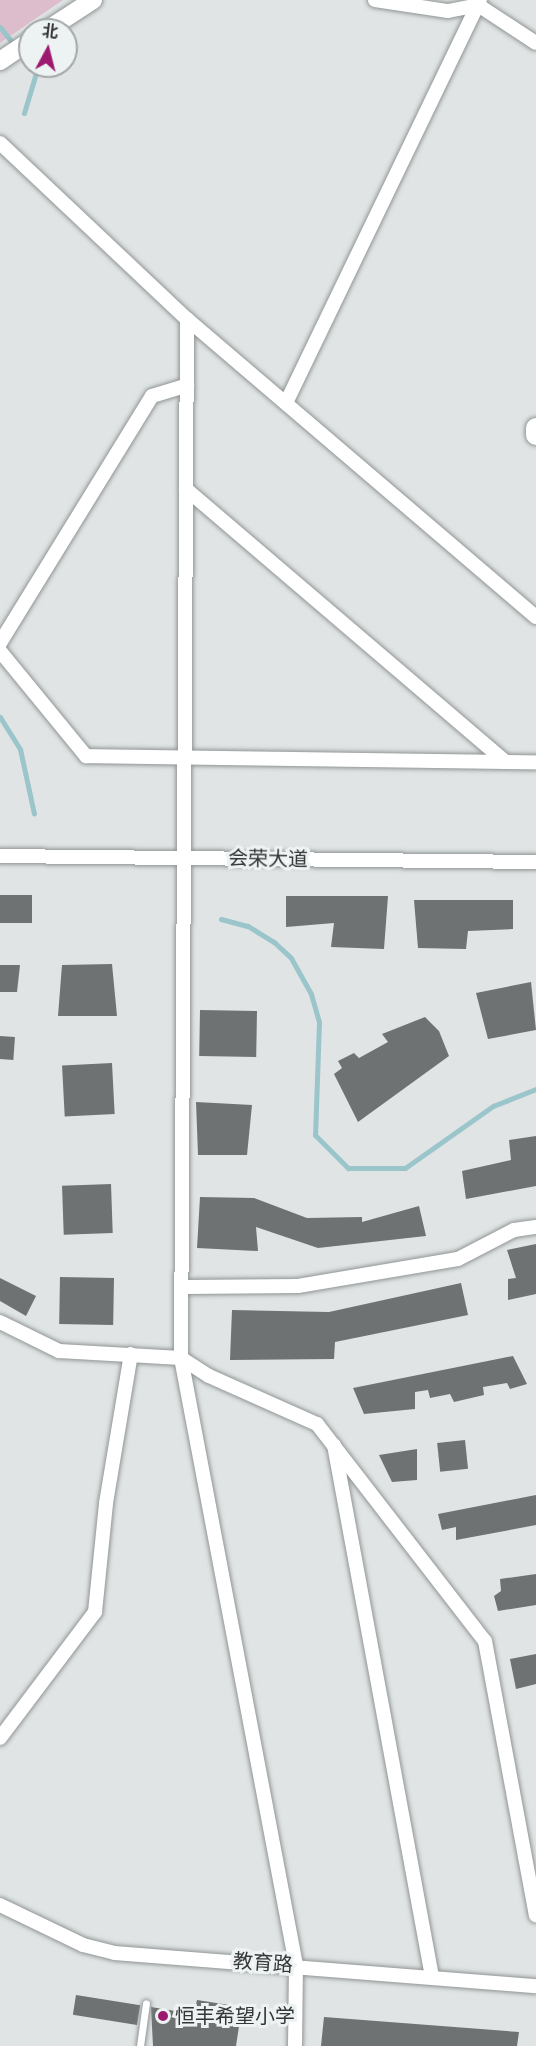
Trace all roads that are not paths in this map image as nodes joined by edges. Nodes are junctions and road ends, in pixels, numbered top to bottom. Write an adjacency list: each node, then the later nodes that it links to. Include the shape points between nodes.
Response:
1 (93, 0): 4 (street)
2 (375, 0): 3 (street, via 448,11)
3 (479, 3): 5 (street); 11 (street)
4 (65, 18)
5 (536, 43)
6 (18, 49): 7 (street)
7 (1, 61)
8 (0, 143): 9 (street)
9 (188, 318): 10 (street); 11 (street)
10 (187, 385): 14 (street); 16 (street, via 152,396)
11 (286, 403): 15 (street)
12 (536, 428): 13 (main road)
13 (536, 435)
14 (186, 489): 18 (street); 19 (street)
15 (536, 617)
16 (0, 643)
17 (0, 651): 18 (street, via 86,756)
18 (184, 758): 19 (street); 22 (street)
19 (506, 762): 20 (street)
20 (536, 762)
21 (0, 856): 22 (street, 会荣大道)
22 (184, 858): 23 (street, 会荣大道); 25 (street)
23 (536, 862)
24 (536, 1227): 25 (street, via 514,1230 458,1258 298,1286)
25 (184, 1287): 28 (street)
26 (0, 1322): 27 (street, via 59,1350)
27 (131, 1354): 28 (street); 30 (street, via 106,1503 95,1612)
28 (181, 1358): 29 (street, via 209,1376 317,1424); 33 (street)
29 (334, 1443): 32 (street, via 485,1641); 34 (street)
30 (0, 1738)
31 (0, 1905): 33 (street, 教育路, via 83,1946 115,1953)
32 (536, 1915)
33 (296, 1965): 34 (street, 教育路); 38 (street)
34 (432, 1977): 35 (street, 教育路)
35 (536, 1986)
36 (146, 2003): 37 (lane)
37 (140, 2046)
38 (295, 2046)

